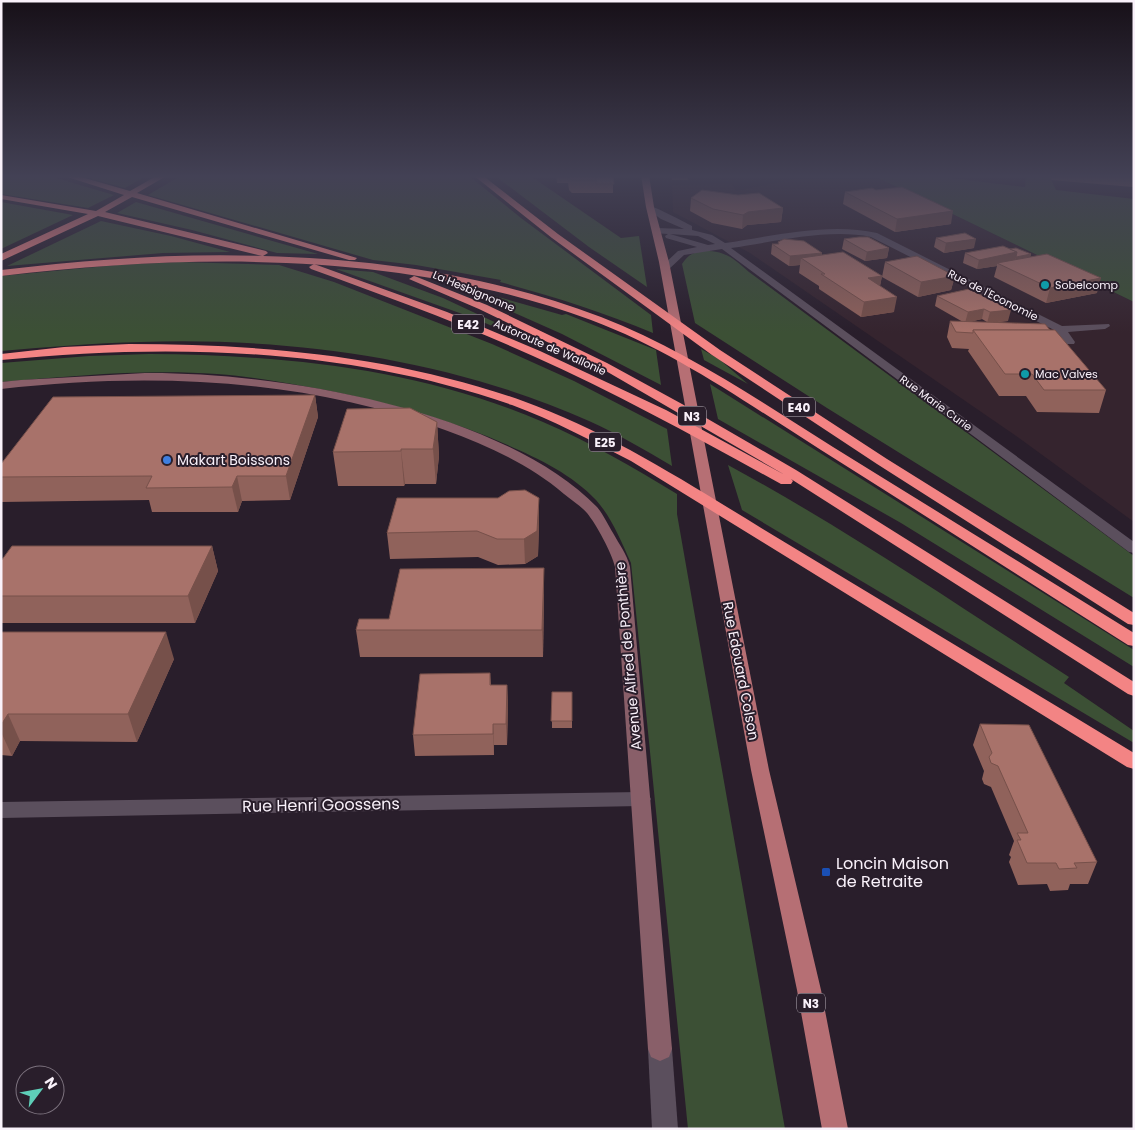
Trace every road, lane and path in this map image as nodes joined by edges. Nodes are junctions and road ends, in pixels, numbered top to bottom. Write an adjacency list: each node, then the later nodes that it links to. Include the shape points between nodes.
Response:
1 (67, 228): 12 (highway)
2 (166, 228): 20 (highway, Autoroute de Wallonie / E42, via 319,269 399,297 536,353 662,413 778,478)
3 (248, 228): 20 (highway, La Hesbignonne, via 419,281 483,307 602,365 678,407)
4 (546, 228): 22 (highway, E40, via 612,279 733,364)
5 (656, 228): 7 (main road, Rue Edouard Colson / N3)
6 (688, 228): 8 (street)
7 (657, 231): 8 (street, via 686,231); 10 (street); 13 (main road, Rue Edouard Colson / N3)
8 (709, 236): 9 (street)
9 (724, 245): 10 (street, Rue de l'Economie); 11 (street); 16 (street, Rue de l'Economie, via 833,231 874,235)
10 (708, 248): 11 (street); 13 (street, Rue de l'Economie, via 681,253)
11 (737, 257): 21 (street, Rue Marie Curie)
12 (1, 258)
13 (664, 268): 30 (main road, Rue Edouard Colson / N3, via 760,770 809,990)
14 (1, 273): 23 (highway, via 173,259 292,260 428,274 517,294 604,322 646,340 716,378)
15 (1104, 326): 16 (street)
16 (1060, 329): 17 (street, Rue de l'Economie)
17 (1070, 342)
18 (1, 356): 25 (highway, E25, via 162,348 270,352 409,372 460,384 516,403 575,427 636,458)
19 (1, 386): 26 (street, Avenue Alfred de Ponthière, via 91,378 167,376 289,388 428,419 527,460 573,491 602,521 620,558)
20 (840, 506): 24 (highway)
21 (1134, 549)
22 (1134, 620)
23 (1134, 641)
24 (1134, 690)
25 (1134, 762)
26 (641, 799): 27 (street, Rue Henri Goossens); 28 (street, Avenue Alfred de Ponthière)
27 (1, 810)
28 (660, 1049): 29 (street, Avenue Alfred de Ponthière)
29 (665, 1129)
30 (835, 1129)

